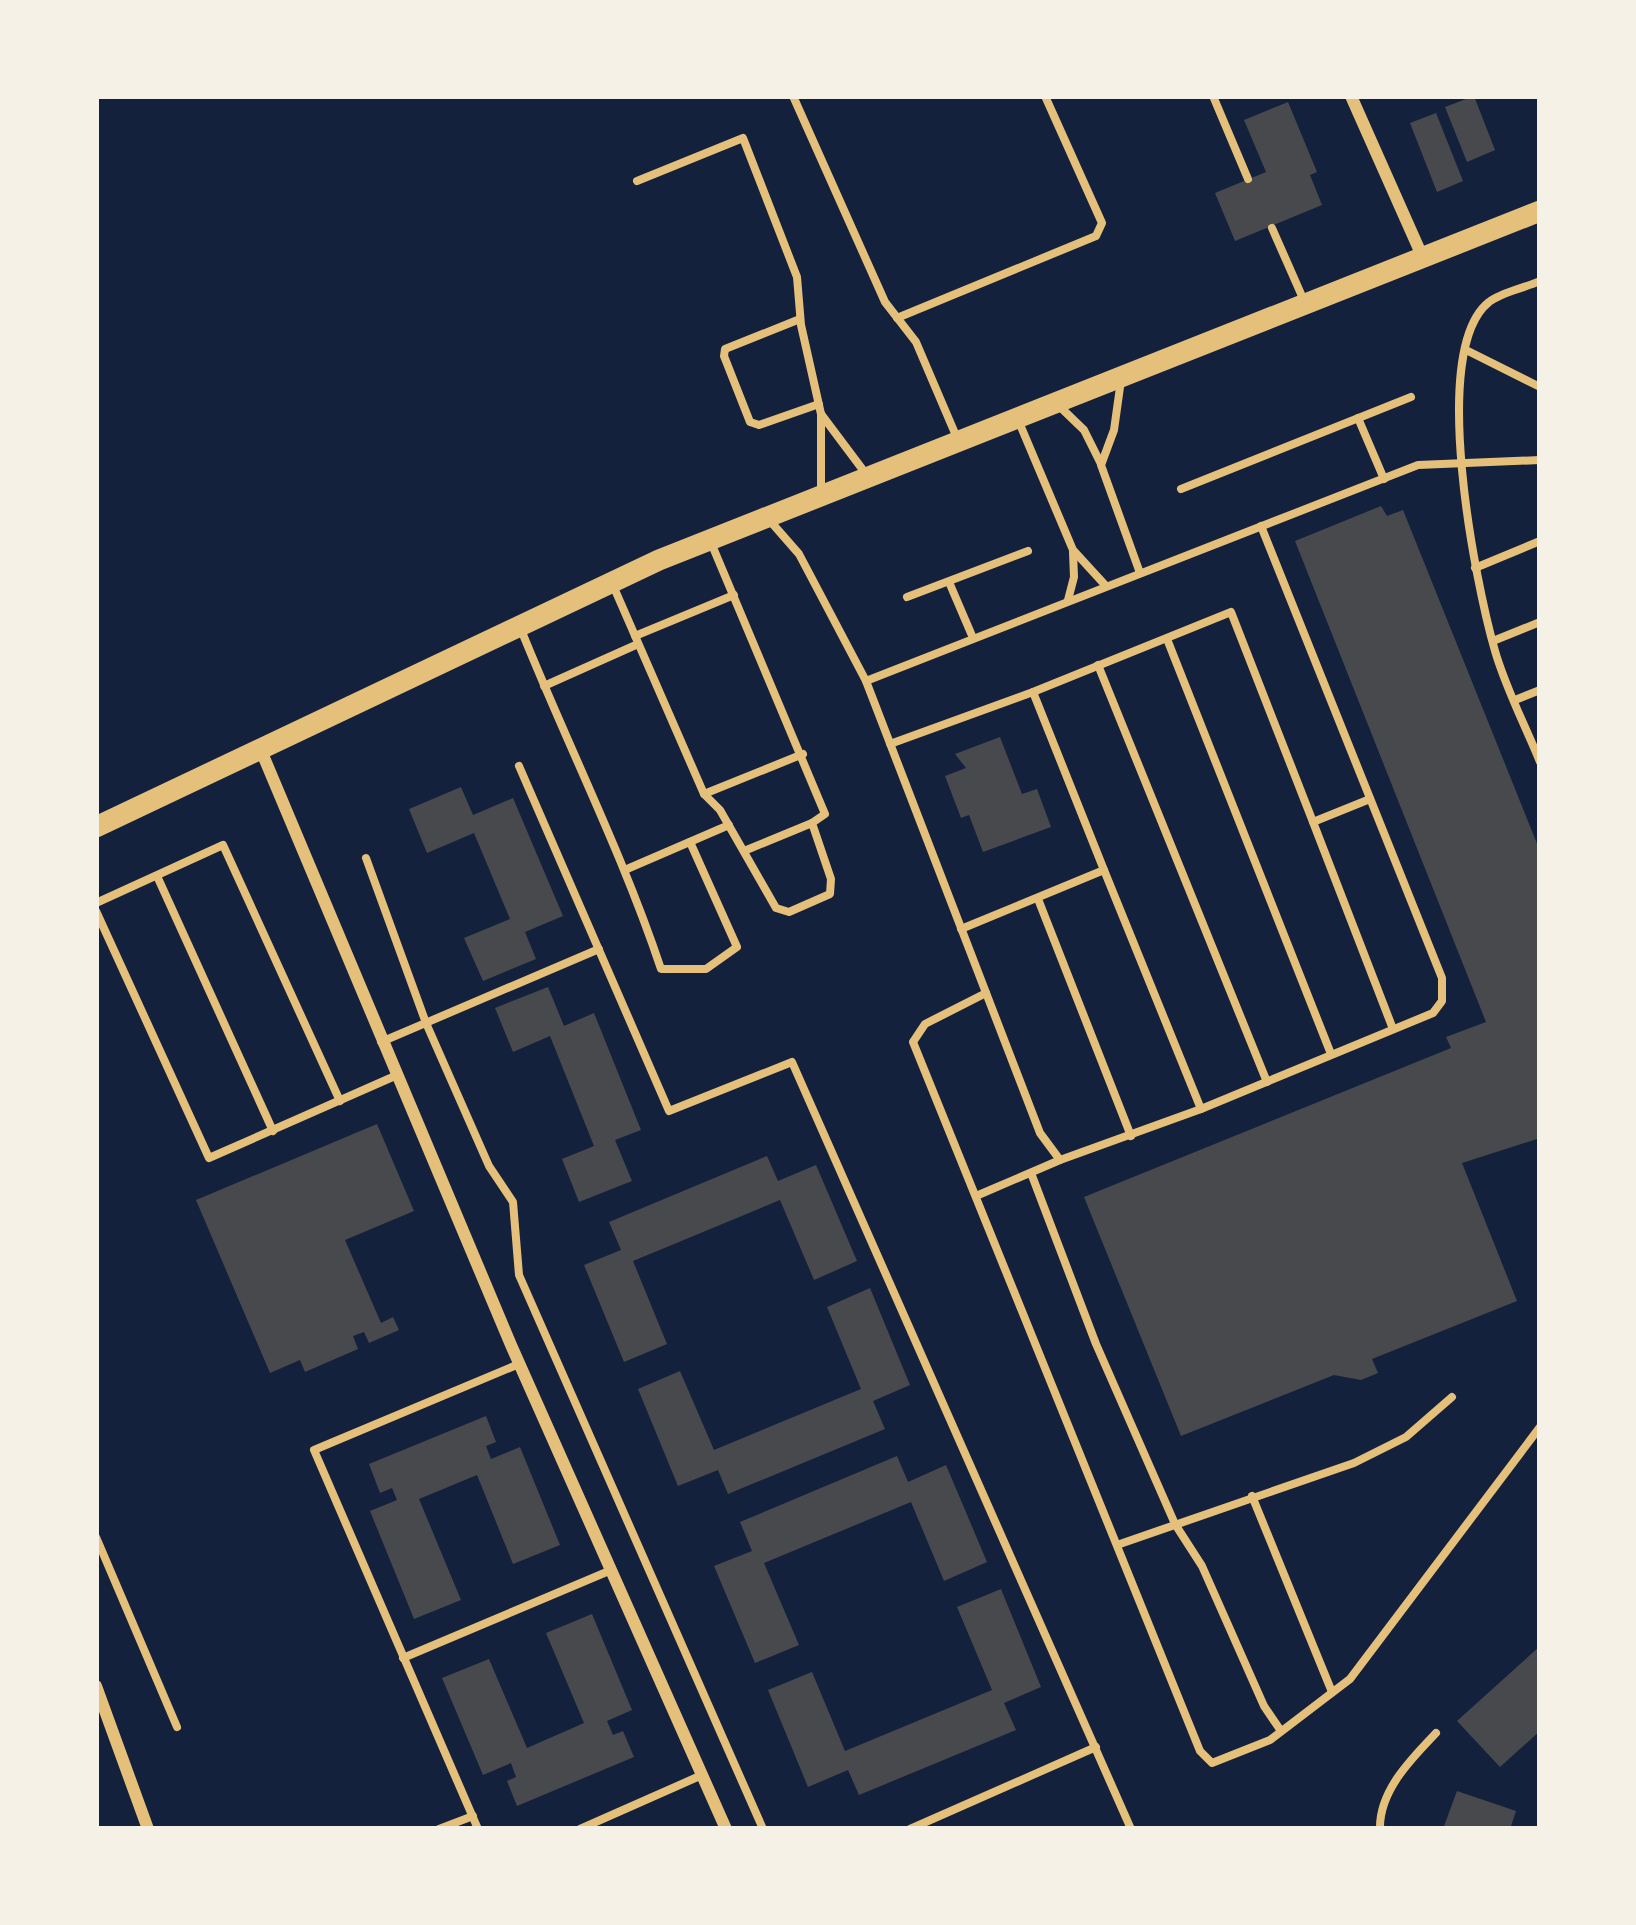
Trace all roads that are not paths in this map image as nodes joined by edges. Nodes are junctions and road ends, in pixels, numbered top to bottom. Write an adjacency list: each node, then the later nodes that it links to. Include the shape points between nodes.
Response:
1 (793, 96): 12 (lane)
2 (1046, 96): 12 (lane, via 1100,217 1096,236)
3 (1213, 96): 5 (lane)
4 (1351, 96): 9 (street)
5 (1248, 178)
6 (637, 181): 13 (lane, via 743,138 797,277)
7 (1540, 212): 9 (main road)
8 (1272, 228): 11 (lane)
9 (1424, 259): 11 (main road)
10 (1540, 281): 14 (lane, via 1488,302)
11 (1305, 304): 15 (main road)
12 (897, 318): 22 (lane, via 916,342)
13 (800, 319): 19 (lane); 19 (lane, via 724,356 750,422)
14 (1466, 350): 16 (lane); 24 (lane)
15 (1121, 375): 18 (main road); 25 (lane)
16 (1540, 387)
17 (1411, 397): 21 (lane)
18 (1053, 401): 20 (main road); 25 (lane, via 1084,430)
19 (820, 409): 26 (lane); 29 (lane)
20 (1016, 416): 22 (main road); 34 (lane)
21 (1358, 418): 27 (lane); 28 (lane)
22 (958, 439): 26 (main road)
23 (1540, 460): 24 (lane)
24 (1460, 462): 27 (lane, via 1418,465); 36 (lane)
25 (1101, 465): 37 (lane)
26 (867, 476): 29 (main road)
27 (1384, 479): 31 (lane)
28 (1181, 489)
29 (821, 494): 30 (main road)
30 (766, 516): 32 (main road); 51 (lane, via 799,554)
31 (1261, 526): 37 (lane); 62 (lane)
32 (710, 539): 38 (main road); 41 (lane)
33 (1540, 542): 36 (lane)
34 (1073, 550): 40 (lane); 43 (lane)
35 (1028, 551): 39 (lane)
36 (1474, 568): 49 (lane)
37 (1140, 573): 40 (lane)
38 (612, 582): 45 (main road); 48 (lane)
39 (949, 582): 42 (lane); 46 (lane)
40 (1106, 586): 43 (lane)
41 (734, 595): 48 (lane); 58 (lane)
42 (908, 597)
43 (1068, 600): 46 (lane)
44 (1540, 622): 49 (lane)
45 (520, 625): 52 (lane); 57 (main road)
46 (973, 638): 51 (lane)
47 (1167, 638): 50 (lane); 63 (lane, via 1231,612); 81 (lane)
48 (637, 640): 52 (lane); 61 (lane)
49 (1492, 640): 55 (lane)
50 (1098, 665): 54 (lane); 83 (lane)
51 (866, 681): 56 (lane)
52 (544, 686): 70 (lane)
53 (1540, 690): 55 (lane)
54 (1033, 692): 56 (lane); 71 (lane)
55 (1514, 700): 59 (lane)
56 (890, 744): 75 (lane)
57 (260, 748): 66 (main road); 80 (street)
58 (803, 754): 61 (lane); 64 (lane, via 825,814)
59 (1540, 762)
60 (519, 766): 76 (lane)
61 (704, 794): 65 (lane)
62 (1370, 800): 63 (lane); 79 (lane, via 1442,978 1433,1013)
63 (1313, 822): 79 (lane)
64 (812, 823): 68 (lane); 68 (lane, via 830,894 789,912 776,908)
65 (729, 825): 67 (lane); 68 (lane)
66 (96, 827)
67 (690, 842): 70 (lane); 70 (lane, via 737,947 706,969 661,969)
68 (744, 851)
69 (366, 858): 78 (lane)
70 (627, 869)
71 (1104, 870): 73 (lane); 85 (lane)
72 (157, 876): 74 (lane); 84 (lane, via 223,845); 86 (lane)
73 (1038, 898): 75 (lane); 87 (lane)
74 (96, 907): 86 (lane, via 209,1158)
75 (962, 929): 77 (lane)
76 (598, 949): 78 (lane); 105 (lane, via 669,1111 792,1062)
77 (986, 993): 88 (lane, via 1040,1133); 90 (lane, via 925,1024 913,1042)
78 (426, 1023): 80 (lane); 113 (lane, via 513,1202 519,1275)
79 (1393, 1029): 81 (lane)
80 (381, 1042): 82 (street)
81 (1331, 1054): 83 (lane)
82 (395, 1076): 84 (lane); 91 (street)
83 (1267, 1082): 85 (lane)
84 (340, 1101): 86 (lane)
85 (1202, 1109): 87 (lane)
86 (273, 1130)
87 (1131, 1136): 88 (lane)
88 (1060, 1160): 89 (lane)
89 (1031, 1173): 90 (lane); 95 (lane)
90 (976, 1196): 97 (lane)
91 (519, 1364): 98 (street); 99 (lane, via 314,1450)
92 (1452, 1397): 94 (lane, via 1406,1437)
93 (1540, 1427): 101 (lane)
94 (1252, 1496): 95 (lane); 101 (lane)
95 (1175, 1524): 97 (lane); 103 (lane)
96 (96, 1537): 102 (lane)
97 (1117, 1545): 103 (lane, via 1200,1750 1212,1762)
98 (609, 1571): 99 (lane); 106 (street)
99 (403, 1658): 107 (lane)
100 (96, 1686): 108 (street)
101 (1332, 1692): 103 (lane)
102 (177, 1727)
103 (1281, 1731)
104 (1436, 1733): 116 (lane, via 1404,1765)
105 (1096, 1747): 114 (lane); 115 (lane)
106 (702, 1775): 111 (lane); 112 (street)
107 (472, 1816): 109 (lane); 110 (lane)
108 (148, 1829)
109 (440, 1829)
110 (478, 1829)
111 (580, 1829)
112 (726, 1829)
113 (763, 1829)
114 (910, 1829)
115 (1131, 1829)
116 (1380, 1829)

